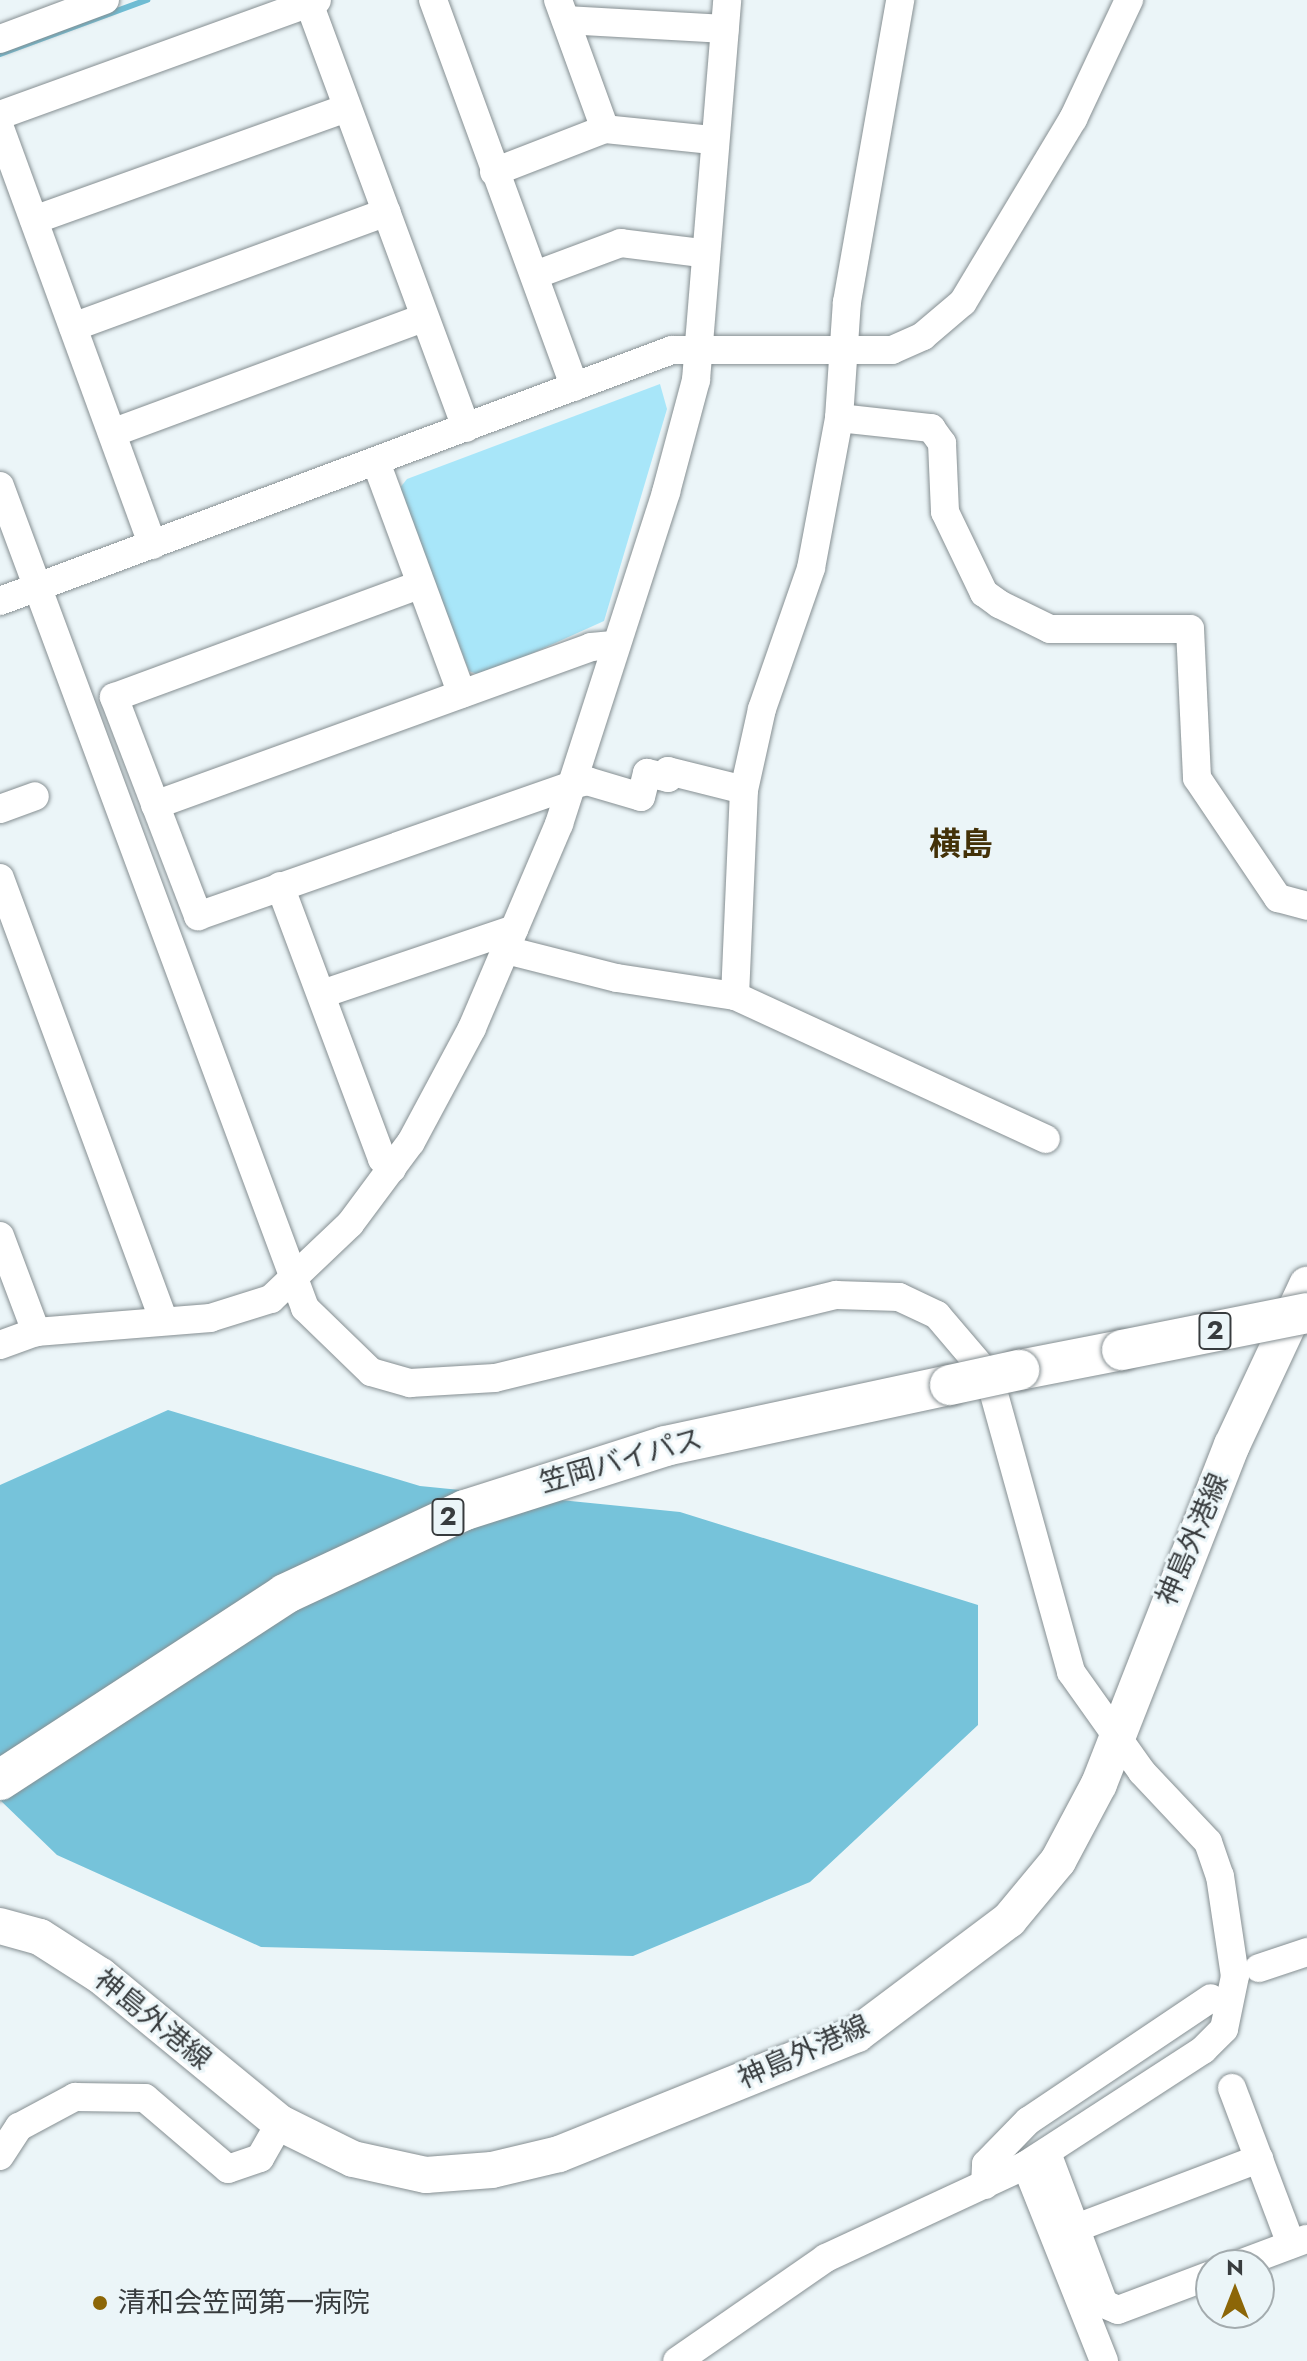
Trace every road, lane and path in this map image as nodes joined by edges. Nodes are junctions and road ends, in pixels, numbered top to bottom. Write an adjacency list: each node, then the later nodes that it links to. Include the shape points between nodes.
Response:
1 (105, 0): 9 (street)
2 (433, 0): 15 (street)
3 (727, 0): 8 (street)
4 (900, 0): 23 (street)
5 (1129, 0): 23 (street, via 1073,119 963,302 923,336 892,350)
6 (313, 2): 10 (street); 11 (street)
7 (562, 10): 8 (street); 13 (street)
8 (725, 29): 14 (street)
9 (0, 39)
10 (346, 108): 16 (street); 17 (street)
11 (0, 115)
12 (0, 128): 17 (street)
13 (605, 129): 14 (street); 15 (street)
14 (712, 140): 18 (street)
15 (494, 172): 19 (street)
16 (387, 212): 20 (street); 21 (street)
17 (34, 220): 21 (street)
18 (701, 253): 19 (street, via 621,243); 22 (street)
19 (535, 275): 24 (street)
20 (423, 318): 26 (street); 27 (street)
21 (73, 327): 27 (street)
22 (698, 349): 23 (street); 24 (street, via 672,350); 34 (street, via 666,492)
23 (842, 351): 25 (street)
24 (575, 387): 26 (street)
25 (839, 418): 37 (street, via 797,624 762,709); 43 (street, via 931,428 942,443 945,512 984,593 999,604 1050,629 1190,629 1197,778 1278,898)
26 (466, 428): 28 (street)
27 (112, 433): 30 (street)
28 (376, 462): 30 (street); 31 (street)
29 (0, 486): 32 (street)
30 (153, 545): 32 (street)
31 (419, 585): 35 (street); 39 (street, via 114,697)
32 (38, 588): 33 (street); 50 (street)
33 (0, 601)
34 (616, 645): 35 (street, via 591,647); 36 (street)
35 (462, 694): 39 (street)
36 (572, 785): 37 (street, via 587,781 641,797 647,773 668,778 668,771); 42 (street); 44 (street)
37 (744, 790): 46 (street)
38 (35, 796): 40 (street)
39 (155, 805): 42 (street, via 198,916)
40 (0, 809)
41 (0, 878): 53 (street)
42 (280, 886): 45 (street)
43 (1307, 906)
44 (510, 939): 45 (street); 46 (street, via 617,978); 48 (street)
45 (322, 994): 48 (street, via 382,1159)
46 (735, 996): 47 (street)
47 (1046, 1139)
48 (392, 1169): 50 (street)
49 (0, 1236): 54 (street)
50 (292, 1283): 53 (street, via 241,1311); 56 (street, via 345,1351 371,1372 410,1383 495,1378 836,1295 899,1297 937,1315 989,1376 1062,1651)
51 (1307, 1285): 56 (main road, 神島外港線, via 1232,1445)
52 (1307, 1313): 57 (highway, 笠岡バイパス / 2, bridge, via 665,1446 465,1510 246,1616)
53 (164, 1321): 54 (street)
54 (36, 1332): 55 (street)
55 (0, 1345)
56 (1116, 1731): 63 (main road, 神島外港線, via 1099,1784 1058,1861 1009,1920 857,2034 559,2154 492,2170 412,2172 353,2159); 65 (street, via 1208,1842 1228,1916 1232,2005 1224,2029 1203,2050)
57 (0, 1780)
58 (0, 1926): 63 (main road, 神島外港線, via 40,1937 101,1976)
59 (1307, 1952): 60 (street)
60 (1259, 1968)
61 (1211, 1998): 67 (street, via 1028,2121 986,2164)
62 (1232, 2088): 66 (street)
63 (280, 2123): 64 (street, via 260,2158 228,2169 145,2098 75,2097 19,2127)
64 (0, 2156)
65 (1037, 2159): 67 (street); 68 (street); 73 (street)
66 (1259, 2159): 68 (street); 69 (street)
67 (985, 2185): 72 (street, via 826,2258)
68 (1076, 2228): 71 (street, via 1104,2304 1118,2310)
69 (1299, 2241): 70 (street)
70 (1275, 2250)
71 (1195, 2281)
72 (677, 2361)
73 (1104, 2361)

